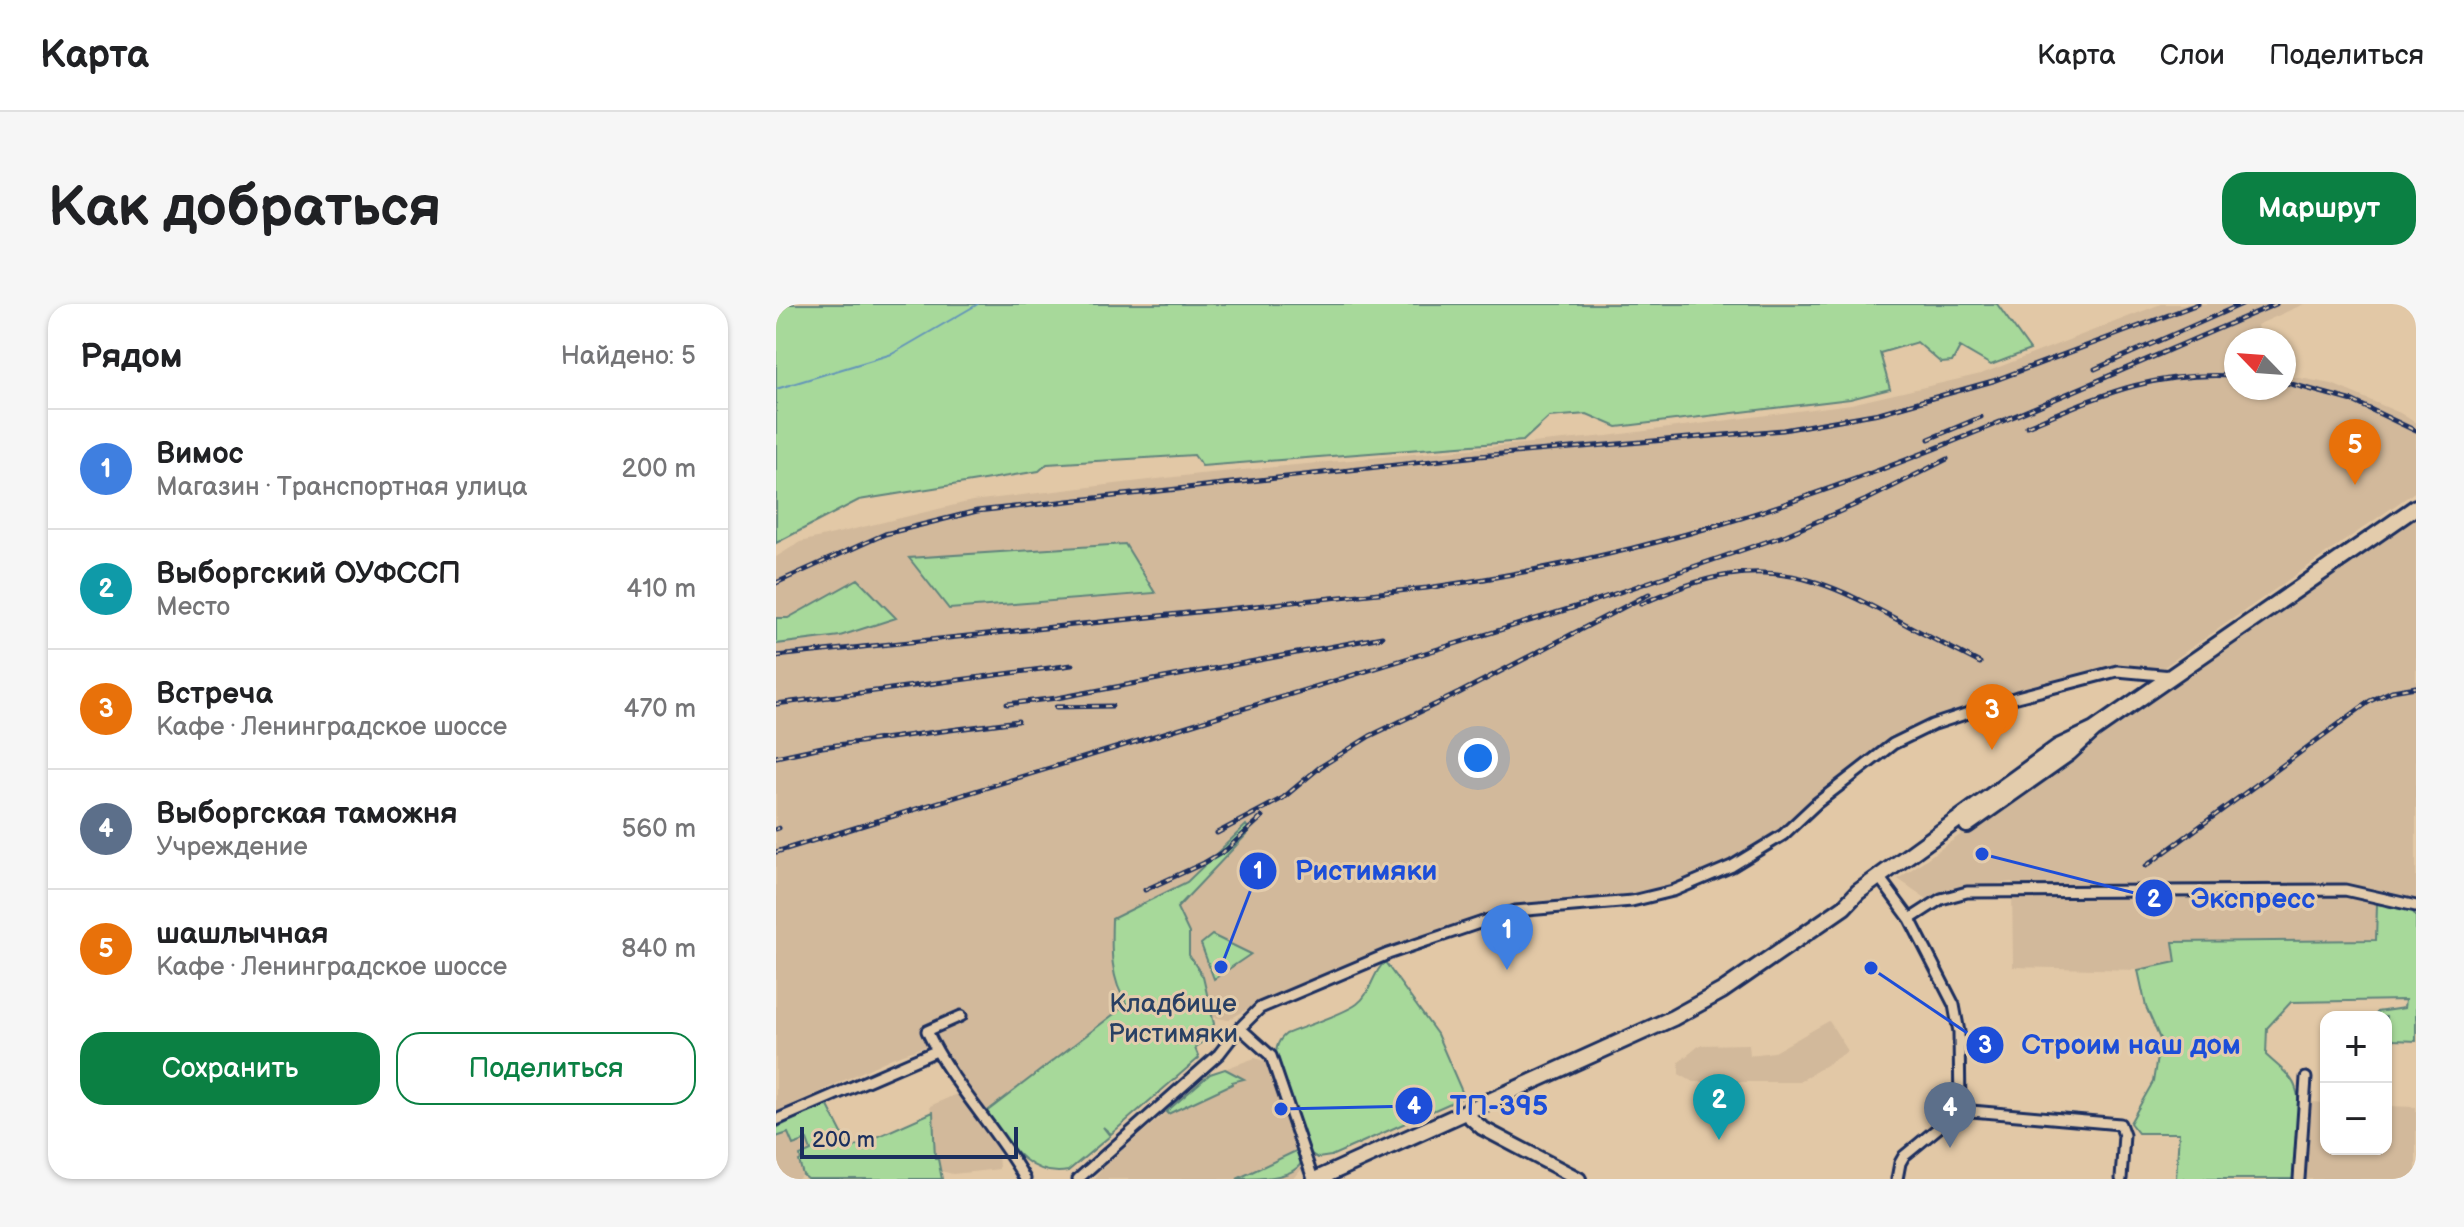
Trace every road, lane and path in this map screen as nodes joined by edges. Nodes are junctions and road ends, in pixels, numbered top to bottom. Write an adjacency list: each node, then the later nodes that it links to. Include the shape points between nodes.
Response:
1 (2416, 507): 2 (main road)
2 (2173, 676): 3 (main road); 7 (street, via 2117,671 1932,725 1893,744 1783,835 1717,872 1632,901 1515,911 1388,954 1260,1008)
3 (1881, 881): 5 (street); 11 (main road, via 1862,900 1685,1012)
4 (2416, 906): 5 (street, via 2345,890 1967,892 1941,899)
5 (1910, 919): 10 (street, via 1959,1024)
6 (961, 1016): 8 (street, via 927,1031)
7 (1240, 1028): 14 (street, via 1219,1054); 15 (street, via 1271,1056)
8 (936, 1051): 12 (street); 13 (street)
9 (2306, 1078): 19 (street)
10 (1960, 1110): 17 (street, via 1904,1156); 18 (street, via 2120,1124)
11 (1465, 1113): 15 (main road); 16 (street, via 1482,1128)
12 (776, 1120)
13 (1025, 1179)
14 (1078, 1179)
15 (1315, 1179)
16 (1579, 1179)
17 (1897, 1179)
18 (2121, 1179)
19 (2299, 1179)

